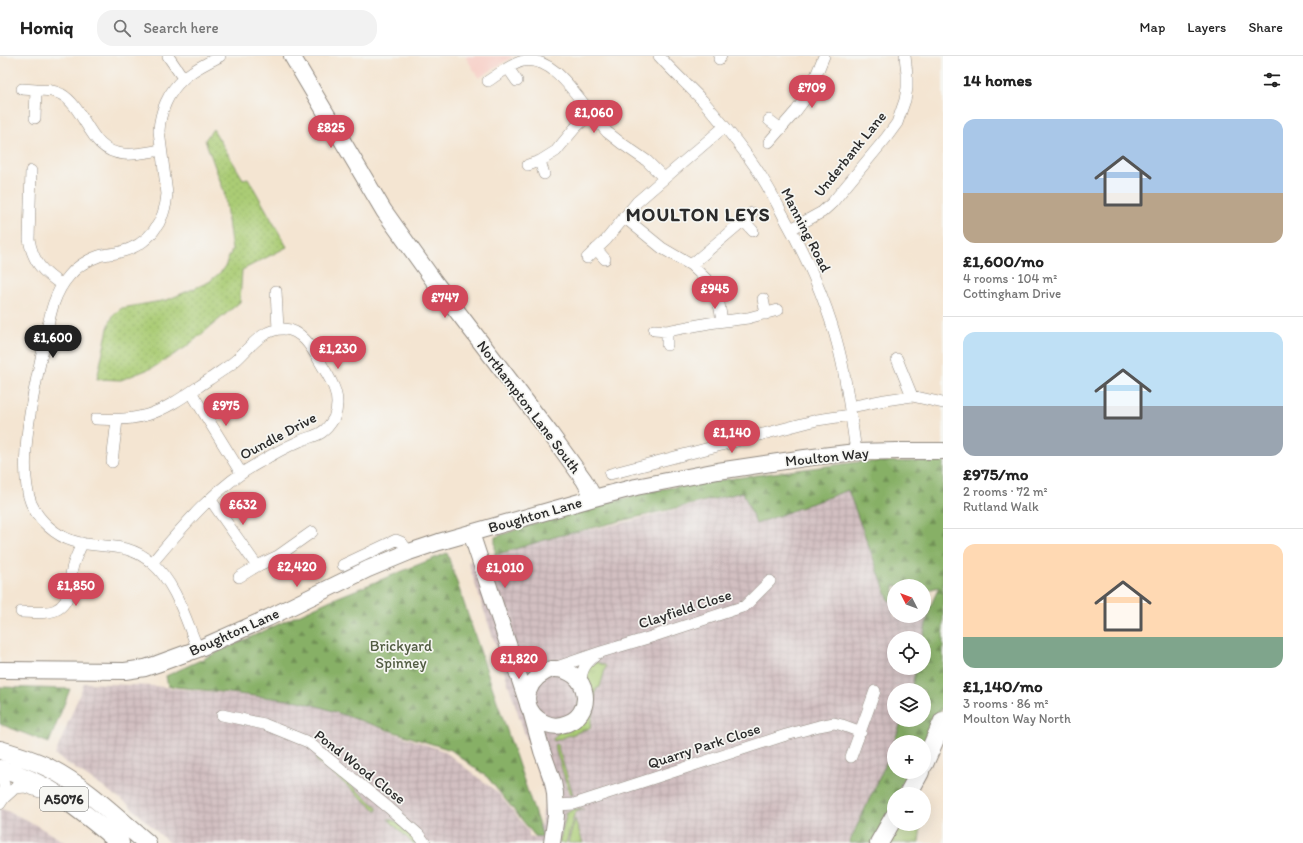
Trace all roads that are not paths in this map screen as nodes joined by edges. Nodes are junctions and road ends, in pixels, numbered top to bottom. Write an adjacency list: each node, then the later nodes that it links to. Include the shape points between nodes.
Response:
1 (168, 56): 8 (street)
2 (220, 56): 8 (street)
3 (292, 56): 56 (street, Northampton Lane South, via 400,234 550,433)
4 (659, 56): 16 (street, Manning Road, via 703,101)
5 (824, 56): 17 (street, via 808,95)
6 (905, 56): 28 (street, Underbank Lane, via 905,100 892,130 832,203 822,212)
7 (508, 68): 9 (street); 10 (street); 13 (street, via 523,61 546,64 557,73)
8 (184, 78): 19 (street, via 168,98 159,122)
9 (488, 81)
10 (517, 81)
11 (22, 89): 12 (street)
12 (36, 90): 14 (street); 19 (street, via 54,92 67,98 94,138 114,152 130,154)
13 (591, 113): 20 (street, via 556,151); 24 (street, via 607,132 647,161)
14 (35, 118)
15 (769, 120): 17 (street)
16 (724, 127): 24 (street); 28 (street, Manning Road, via 749,158)
17 (780, 129): 18 (street)
18 (769, 142)
19 (161, 150): 34 (street, via 166,204 156,229 149,237 131,248 90,260 70,275)
20 (540, 161): 21 (street); 23 (street)
21 (528, 164)
22 (31, 171): 34 (street, via 31,250 46,274)
23 (544, 174)
24 (664, 178): 26 (street)
25 (752, 213): 27 (street)
26 (624, 217): 30 (street); 33 (street, via 662,248)
27 (743, 220): 29 (street); 33 (street)
28 (791, 229): 48 (street, Manning Road, via 821,294 832,325)
29 (753, 231)
30 (596, 249): 31 (street); 32 (street)
31 (587, 258)
32 (605, 260)
33 (691, 265): 39 (street, via 714,290)
34 (62, 285): 60 (street, via 54,303 31,408 26,450 27,491 31,504 48,527 59,535)
35 (276, 291): 40 (street)
36 (763, 300): 38 (street)
37 (778, 310): 38 (street)
38 (766, 314): 39 (street)
39 (722, 321): 42 (street)
40 (278, 330): 45 (street, via 263,334 234,362); 54 (street, Oundle Drive, via 293,332 306,340 333,383 336,411 324,431 284,448)
41 (654, 330): 42 (street)
42 (667, 331): 43 (street)
43 (667, 345)
44 (897, 358): 46 (street)
45 (191, 392): 50 (street, via 162,410); 54 (street)
46 (912, 396): 47 (street); 48 (street, via 885,400)
47 (943, 403)
48 (851, 411): 52 (street, Manning Road); 55 (street)
49 (96, 418): 50 (street)
50 (117, 420): 53 (street)
51 (943, 451): 52 (street, Moulton Way)
52 (856, 452): 56 (street, Moulton Way, via 718,471)
53 (112, 462)
54 (241, 473): 57 (street, Oundle Drive)
55 (610, 474)
56 (594, 498): 59 (street, Boughton Lane)
57 (210, 499): 62 (street, Oundle Drive); 64 (street)
58 (312, 532): 64 (street, via 278,556)
59 (471, 533): 61 (street, Boughton Lane); 70 (street)
60 (82, 543): 62 (street, via 119,546); 67 (street, via 72,569 67,599 62,606 52,612)
61 (409, 552): 63 (street, via 396,540); 68 (street, Boughton Lane)
62 (152, 562): 68 (street, via 165,575 171,586)
63 (343, 565)
64 (257, 566): 65 (street)
65 (239, 577)
66 (770, 581): 69 (street, Clayfield Close, via 745,606)
67 (21, 612)
68 (198, 649): 71 (street, Boughton Lane, via 145,668)
69 (601, 652): 72 (street, Clayfield Close); 73 (street, Clayfield Close, via 587,662 581,675)
70 (512, 653): 72 (street, via 527,669 534,672); 75 (street)
71 (0, 670)
72 (547, 671): 73 (street, via 565,670); 75 (street, via 536,678 531,686 528,695)
73 (581, 682): 78 (street, via 585,698 580,714 574,720)
74 (875, 691): 79 (street)
75 (529, 708): 78 (street, via 543,722); 82 (street)
76 (222, 715): 92 (street, Pond Wood Close, via 264,724 308,742 383,803)
77 (943, 721): 80 (main road)
78 (558, 726): 82 (street)
79 (861, 732): 83 (street); 88 (street, Quarry Park Close, via 834,723 819,726 786,734 574,804)
80 (931, 748)
81 (0, 750): 91 (main road, via 27,758 66,778 88,793)
82 (542, 751): 88 (street, via 553,782)
83 (851, 757)
84 (0, 769): 86 (main road, A5076, via 34,780)
85 (0, 778): 87 (street, via 4,784)
86 (64, 799): 87 (street, via 25,788 15,788); 90 (main road, A5076)
87 (2, 801)
88 (556, 805): 93 (street)
89 (887, 830): 94 (main road)
90 (120, 843)
91 (147, 843)
92 (425, 843)
93 (552, 843)
94 (879, 843)

